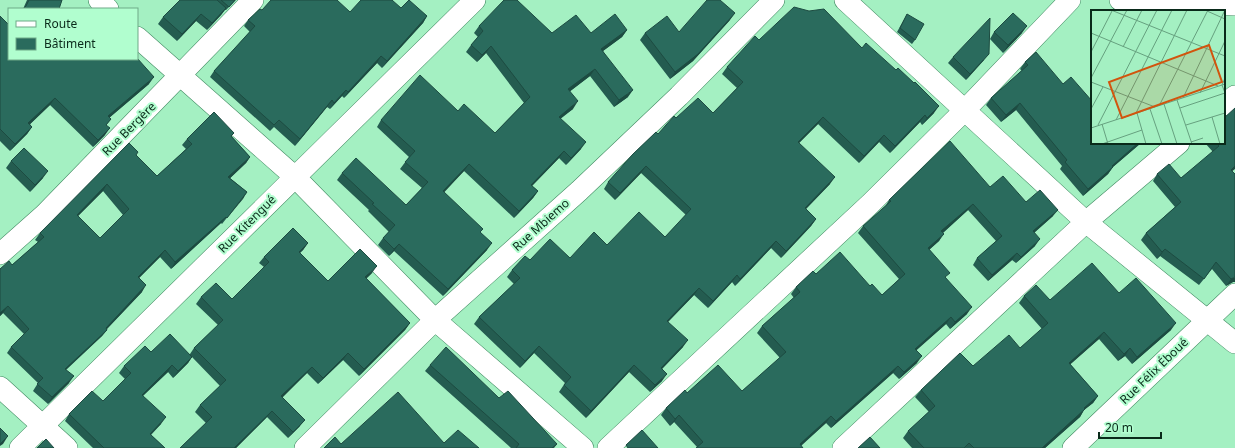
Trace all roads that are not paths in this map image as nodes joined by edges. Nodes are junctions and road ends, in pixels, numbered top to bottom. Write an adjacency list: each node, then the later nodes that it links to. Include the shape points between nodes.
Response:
1 (99, 0): 9 (street)
2 (253, 0): 11 (street, Rue Bergère)
3 (475, 0): 16 (street, Rue Kitengué)
4 (774, 0): 20 (street, Rue Mbiemo, via 679,96 579,191)
5 (845, 0): 14 (street)
6 (1070, 0): 14 (street)
7 (1120, 0): 8 (street)
8 (1235, 4)
9 (107, 8)
10 (138, 38): 11 (street)
11 (182, 75): 16 (street); 18 (street, Rue Bergère, via 45,214)
12 (1235, 96): 13 (street)
13 (1225, 104)
14 (965, 110): 17 (street); 29 (street, via 870,204)
15 (1178, 144): 17 (street)
16 (295, 177): 20 (street); 24 (street, Rue Kitengué)
17 (1086, 222): 21 (street); 30 (street)
18 (0, 254)
19 (1235, 294): 21 (street, Rue Félix Éboué)
20 (435, 320): 27 (street, Rue Mbiemo); 28 (street)
21 (1207, 320): 22 (street); 31 (street, Rue Félix Éboué)
22 (1235, 343)
23 (0, 387): 24 (street)
24 (43, 425): 25 (street, Rue Kitengué); 26 (street)
25 (20, 448)
26 (67, 448)
27 (305, 448)
28 (583, 448)
29 (608, 448)
30 (843, 448)
31 (1072, 448)

